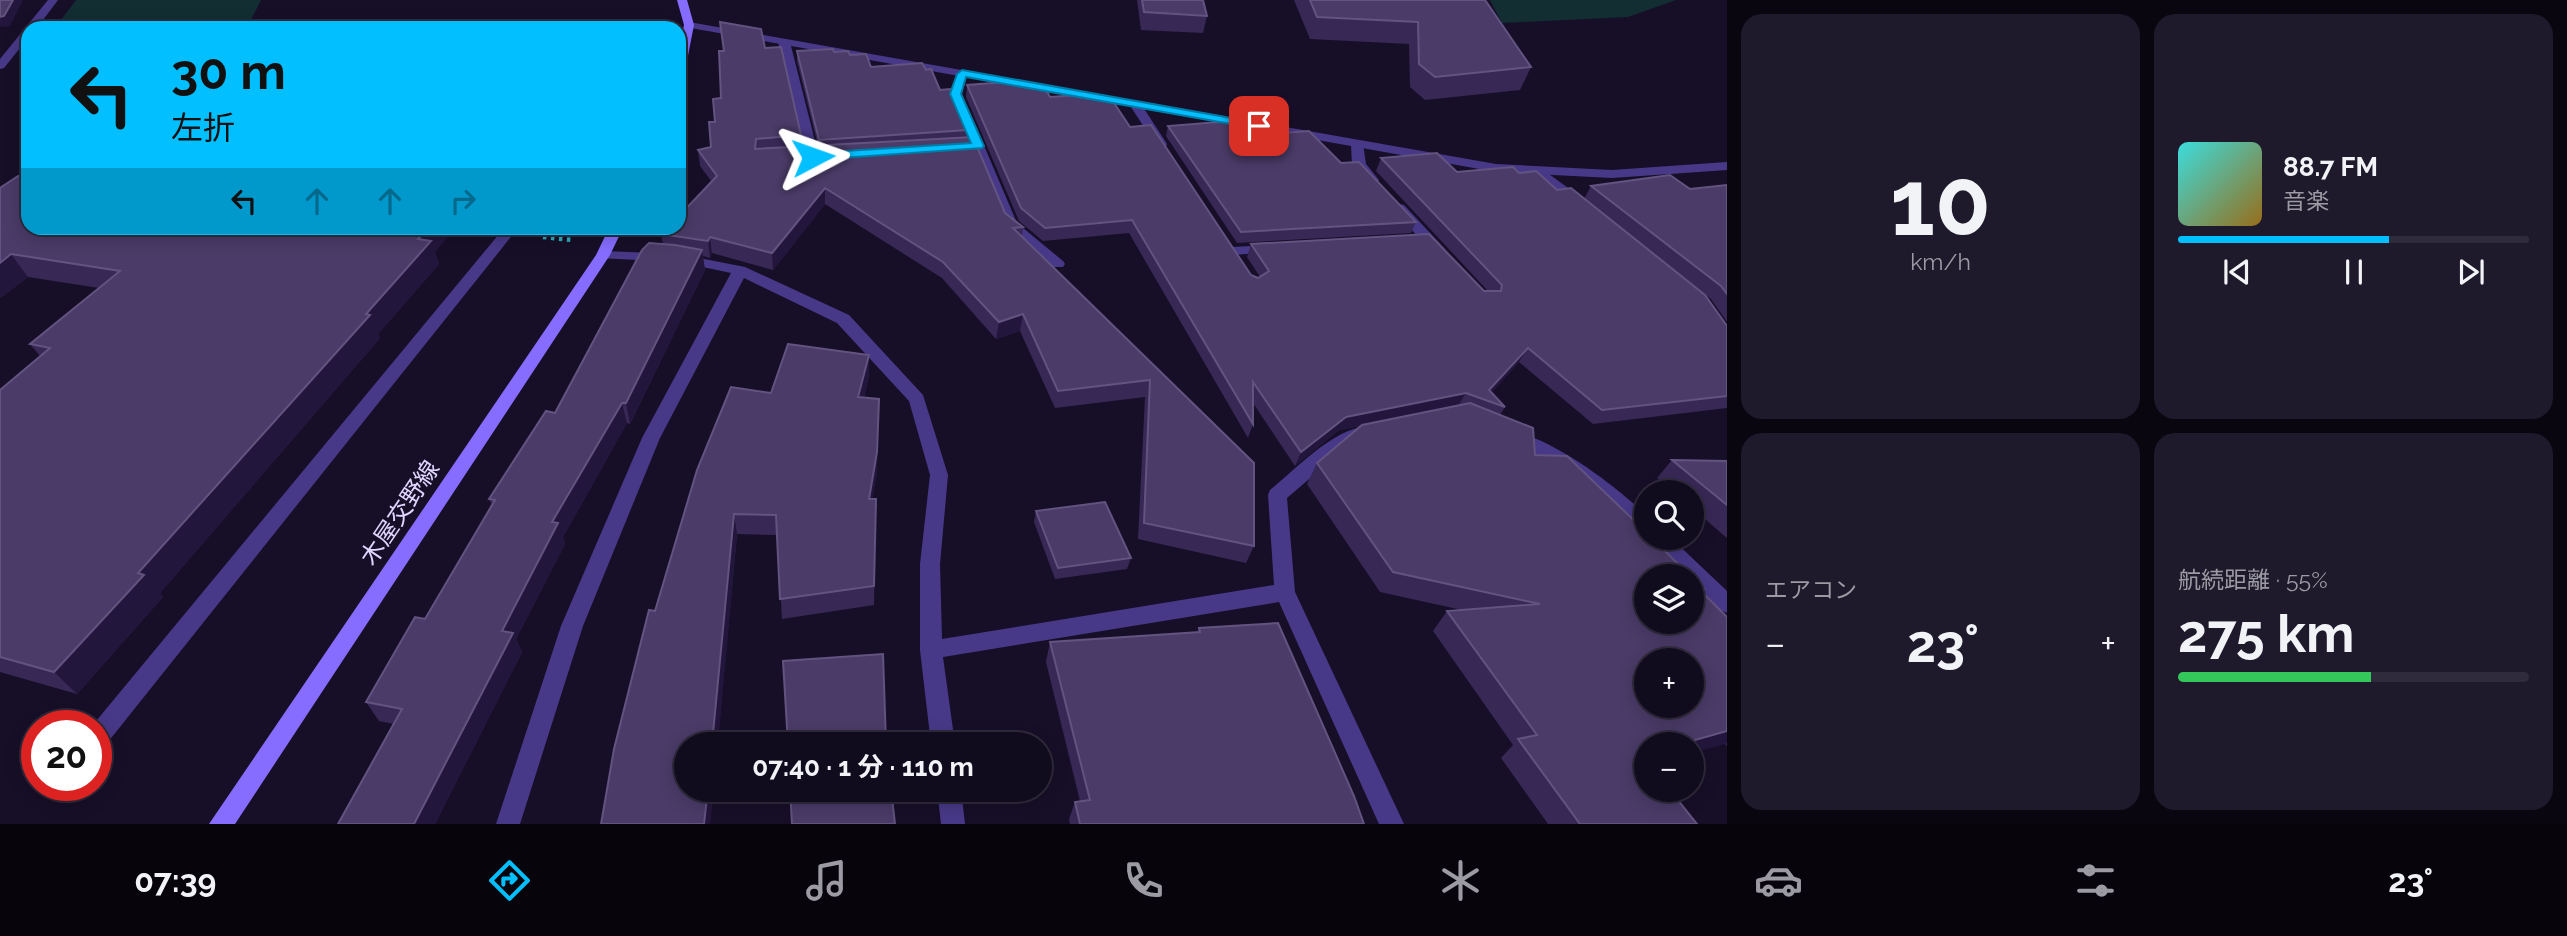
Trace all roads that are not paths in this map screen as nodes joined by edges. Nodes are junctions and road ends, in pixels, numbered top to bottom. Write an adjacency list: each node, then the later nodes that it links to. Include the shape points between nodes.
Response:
1 (53, 0): 3 (street)
2 (682, 0): 4 (main road)
3 (36, 21)
4 (689, 25): 5 (main road); 7 (street)
5 (686, 39)
6 (21, 40): 8 (street)
7 (784, 42): 9 (street); 12 (street)
8 (0, 66)
9 (962, 74): 10 (street); 24 (street, via 956,94 971,146 1012,225)
10 (1135, 104): 11 (street); 13 (street)
11 (1357, 144): 15 (street); 18 (street, via 1359,165)
12 (813, 157)
13 (1172, 160)
14 (1727, 166): 15 (street, via 1650,176)
15 (1542, 173): 16 (street)
16 (1596, 217)
17 (505, 235): 33 (street)
18 (1428, 239): 19 (street); 23 (street)
19 (1402, 240)
20 (609, 242): 25 (street); 36 (main road, 木屋交野線)
21 (1284, 248): 22 (street)
22 (1232, 251)
23 (1447, 259)
24 (1058, 264)
25 (740, 270): 32 (street, via 843,319 917,399 939,475 930,564); 37 (street, via 651,438 619,513 572,626)
26 (1495, 429): 28 (street, via 1543,448)
27 (1384, 431): 30 (street, via 1346,438 1277,495)
28 (1634, 515)
29 (1671, 550): 31 (street)
30 (1285, 592): 32 (street); 39 (street)
31 (1727, 604)
32 (931, 650): 34 (street)
33 (112, 719)
34 (941, 732)
35 (950, 802): 38 (street)
36 (221, 824)
37 (508, 824)
38 (953, 824)
39 (1392, 824)

